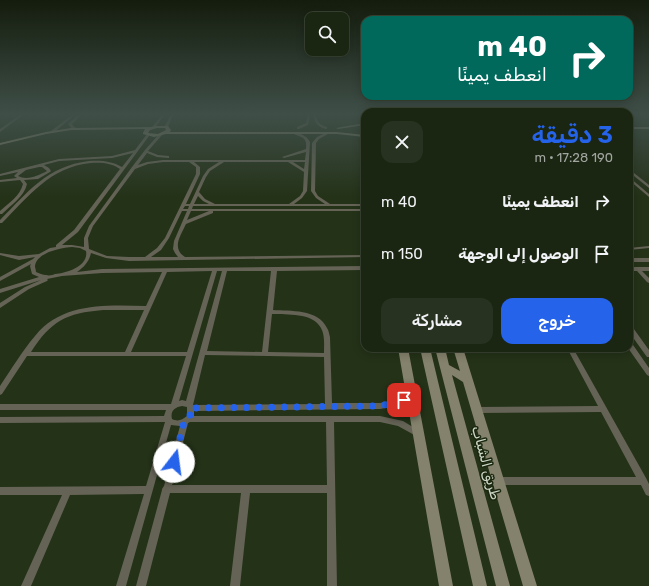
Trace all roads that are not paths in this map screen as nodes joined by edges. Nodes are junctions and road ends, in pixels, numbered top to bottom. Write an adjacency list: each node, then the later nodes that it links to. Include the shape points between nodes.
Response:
1 (25, 142): 6 (street)
2 (142, 142): 8 (street)
3 (154, 142): 9 (street)
4 (308, 142): 7 (street)
5 (315, 142): 32 (street)
6 (0, 149)
7 (307, 150): 12 (street); 13 (street)
8 (136, 151): 14 (street); 20 (street)
9 (146, 151): 10 (street); 19 (street)
10 (164, 159): 11 (street); 15 (street); 19 (street)
11 (260, 159): 12 (street); 16 (street)
12 (284, 159): 13 (street); 21 (street)
13 (307, 159): 21 (street)
14 (76, 161): 17 (street, via 50,162); 20 (street, via 106,162 118,165); 25 (street)
15 (190, 161): 16 (street); 22 (street, via 198,167)
16 (224, 161): 23 (street)
17 (32, 167): 18 (street); 25 (street, via 46,167)
18 (26, 168): 26 (street); 27 (street, via 16,176)
19 (133, 168): 47 (street)
20 (122, 169): 46 (street)
21 (306, 171): 31 (street)
22 (199, 172): 23 (street); 39 (street)
23 (207, 172): 33 (street)
24 (633, 173): 30 (street)
25 (47, 174): 27 (street, via 32,179); 44 (street)
26 (0, 176)
27 (20, 179): 28 (street); 43 (street, via 25,184 23,191)
28 (0, 181)
29 (633, 182): 34 (street)
30 (649, 187)
31 (305, 191): 32 (street); 35 (street, via 298,200)
32 (313, 191): 36 (street, via 317,197)
33 (197, 192): 40 (street); 41 (street, via 204,200)
34 (649, 196)
35 (289, 205): 36 (street); 41 (street)
36 (330, 205): 38 (street)
37 (361, 206): 38 (street)
38 (358, 207): 41 (street); 42 (street)
39 (182, 208): 40 (street); 55 (street, via 164,244)
40 (191, 208): 41 (street); 45 (street)
41 (218, 208): 45 (street)
42 (361, 208)
43 (0, 213)
44 (0, 222)
45 (184, 224): 56 (street, via 174,249)
46 (80, 226): 47 (street); 50 (street)
47 (92, 226): 51 (street, via 86,238)
48 (649, 248): 49 (street)
49 (633, 249)
50 (51, 250): 51 (street, via 72,245); 53 (street)
51 (87, 250): 55 (street, via 106,257); 70 (street, via 89,254 85,264)
52 (0, 254): 53 (street, via 19,258)
53 (40, 255): 58 (street)
54 (361, 256): 57 (street)
55 (147, 258): 56 (street)
56 (183, 258): 57 (street)
57 (190, 258): 65 (street)
58 (35, 260): 71 (street, via 32,264 34,273); 73 (street)
59 (633, 260): 60 (street)
60 (649, 260)
61 (361, 268): 68 (street)
62 (633, 269): 63 (street)
63 (638, 269): 69 (street); 74 (street)
64 (165, 270): 65 (street); 70 (street, via 102,271); 77 (street)
65 (186, 270): 66 (street)
66 (215, 270): 67 (street); 88 (street)
67 (225, 270): 68 (street); 89 (street)
68 (274, 270): 78 (street)
69 (649, 270)
70 (63, 275): 72 (street)
71 (46, 277): 72 (street); 75 (street)
72 (54, 277): 76 (street, via 27,288)
73 (0, 278)
74 (649, 282)
75 (0, 291)
76 (0, 306)
77 (148, 308): 86 (street, via 93,308 72,312 43,329); 87 (street)
78 (270, 312): 90 (street); 92 (street, via 306,314 319,321 327,332)
79 (633, 332): 91 (street)
80 (633, 350): 94 (street)
81 (405, 352): 97 (street)
82 (426, 352): 124 (street)
83 (441, 352): 93 (street, طريق الشباب)
84 (459, 352): 95 (street)
85 (572, 352): 102 (street)
86 (25, 354): 87 (street); 96 (street)
87 (127, 354): 88 (street)
88 (190, 354): 98 (street)
89 (202, 354): 90 (street); 99 (street)
90 (265, 354): 92 (street)
91 (649, 354)
92 (328, 355): 101 (street)
93 (445, 367): 95 (street); 125 (street, طريق الشباب)
94 (649, 373)
95 (467, 379): 103 (street)
96 (0, 392)
97 (411, 396): 101 (street, via 384,406); 108 (street)
98 (173, 406): 99 (street, via 182,403); 100 (street); 106 (street, via 167,415)
99 (190, 406): 101 (street); 107 (street, via 191,414)
100 (0, 407)
101 (329, 407)
102 (603, 409): 103 (street); 110 (street)
103 (476, 410): 109 (street)
104 (330, 419): 107 (street); 108 (street, via 390,420); 112 (street)
105 (0, 420): 106 (street)
106 (168, 420): 107 (street, via 176,424); 114 (street)
107 (186, 421): 115 (street)
108 (418, 434): 123 (street)
109 (498, 481): 110 (street); 126 (street)
110 (642, 481): 117 (street)
111 (246, 489): 112 (street); 115 (street); 121 (street)
112 (330, 489): 122 (street)
113 (68, 490): 114 (street); 116 (street); 118 (street)
114 (149, 490): 119 (street)
115 (166, 490): 120 (street)
116 (0, 491)
117 (649, 492)
118 (26, 586)
119 (121, 586)
120 (141, 586)
121 (235, 586)
122 (332, 586)
123 (446, 586)
124 (480, 586)
125 (503, 586)
126 (530, 586)

